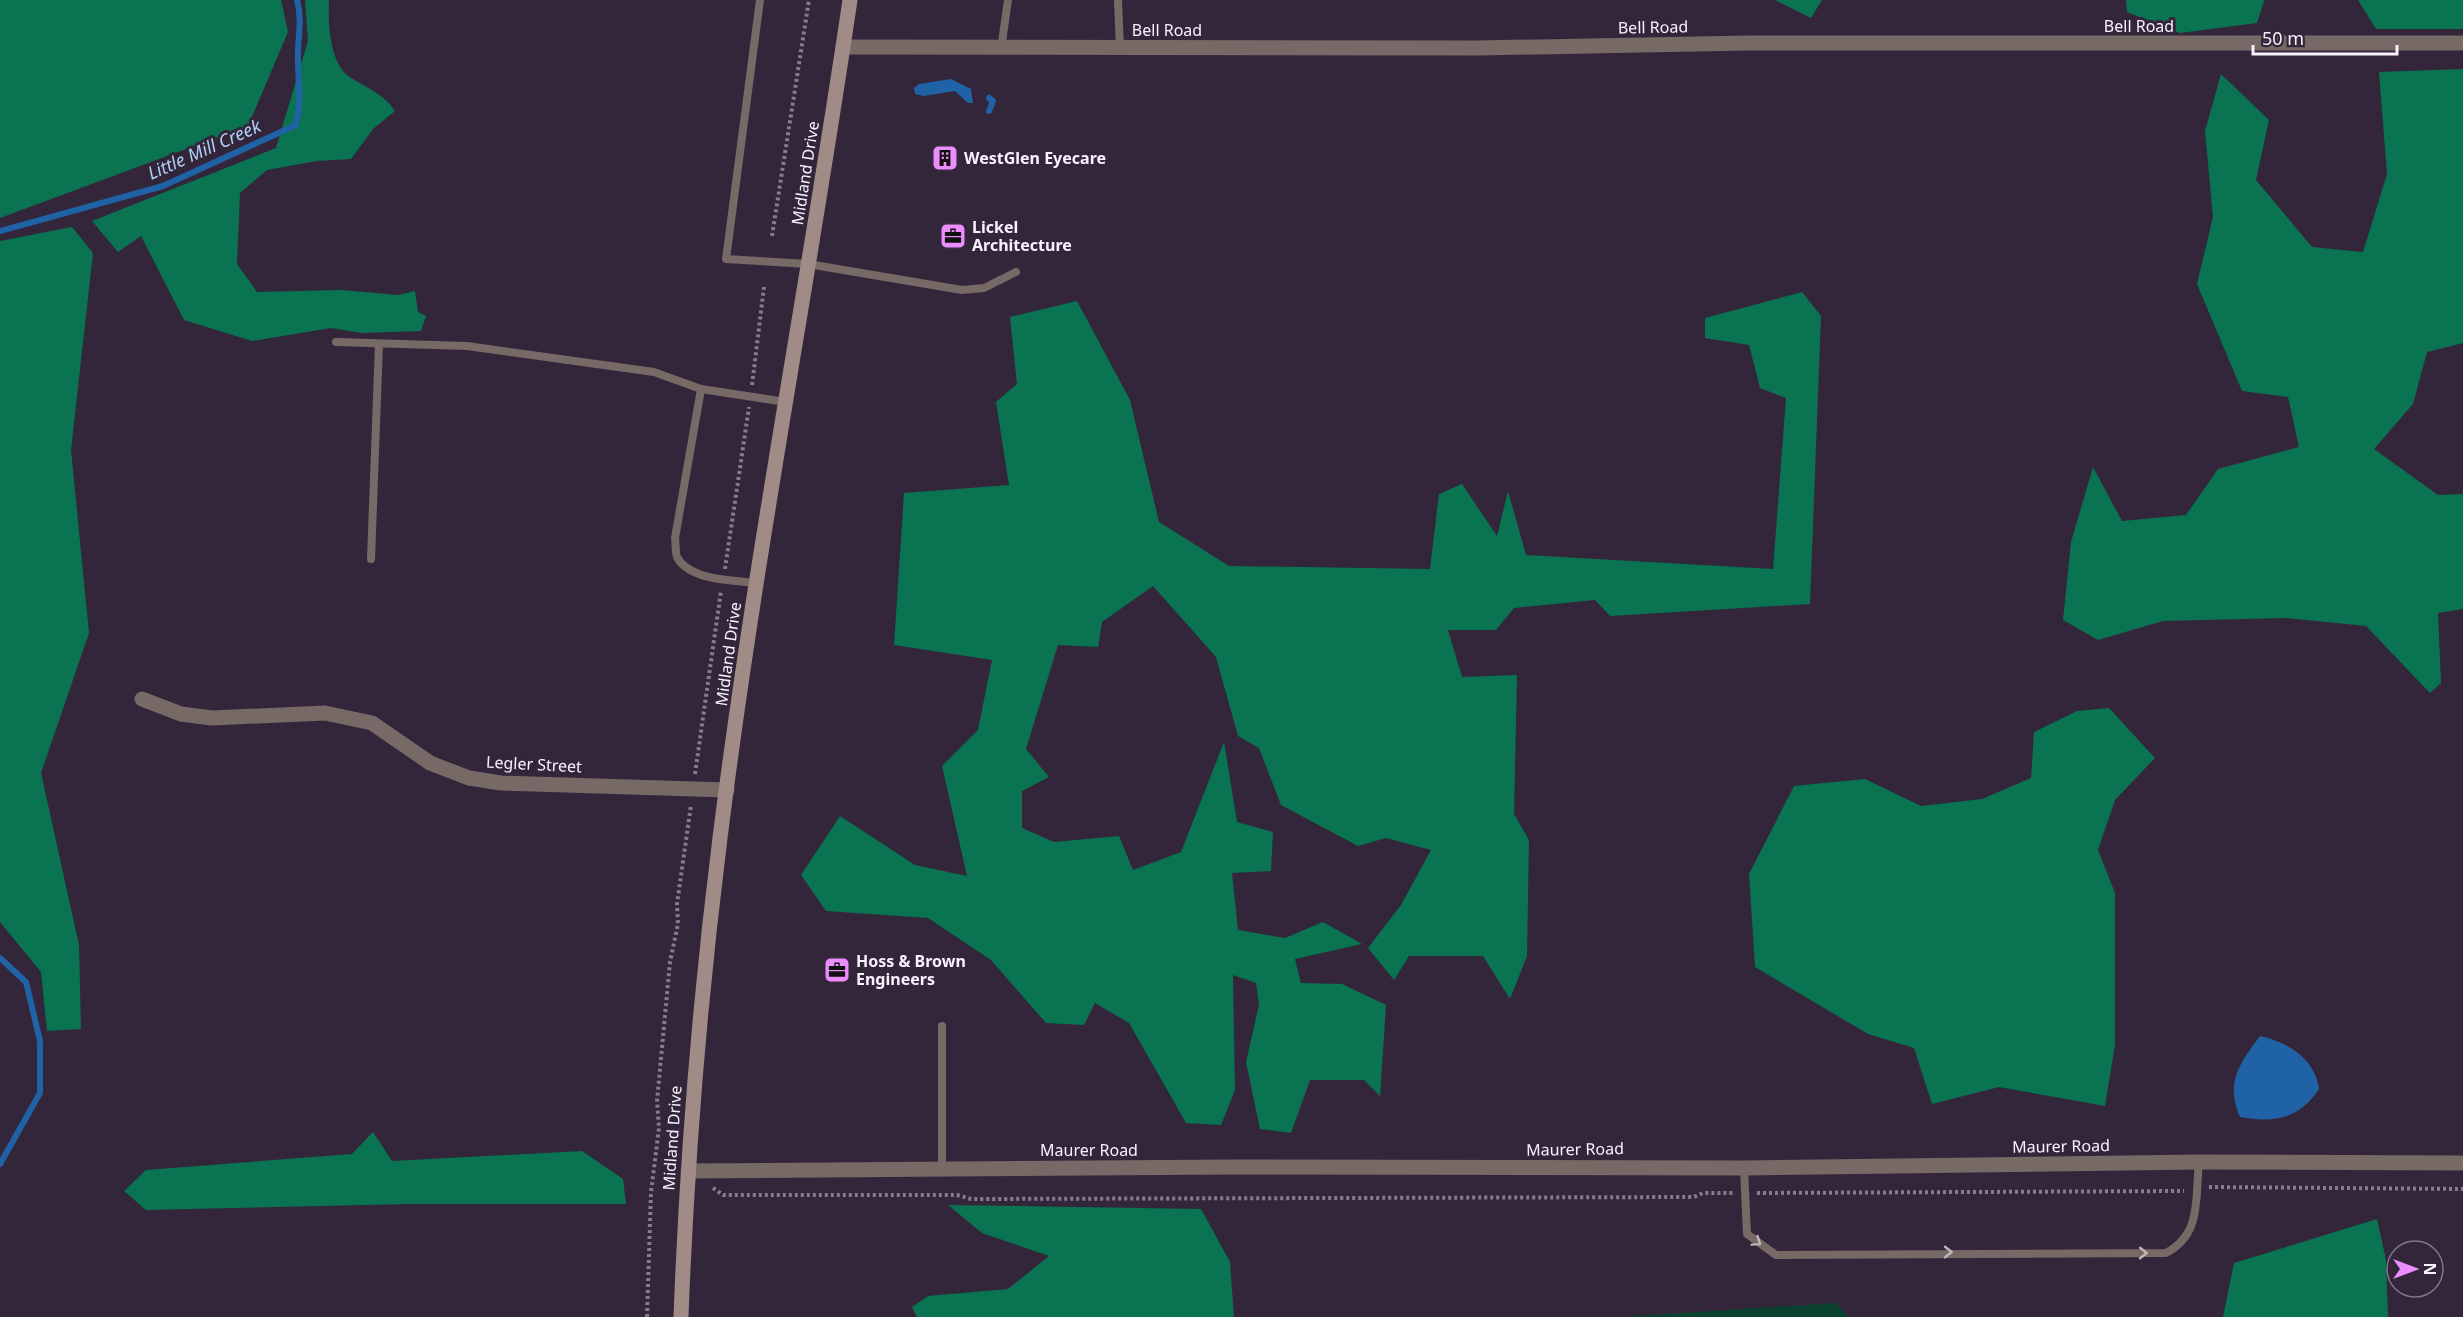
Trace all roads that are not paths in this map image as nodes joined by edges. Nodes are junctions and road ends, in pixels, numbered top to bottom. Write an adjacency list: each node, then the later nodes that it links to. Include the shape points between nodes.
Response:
1 (760, 0): 9 (lane, via 726,259)
2 (850, 0): 6 (main road, Midland Drive)
3 (1008, 0): 8 (lane)
4 (1118, 0): 7 (lane)
5 (2463, 43): 7 (street, Bell Road)
6 (843, 47): 8 (street, Bell Road); 9 (main road, Midland Drive)
7 (1120, 48): 8 (street, Bell Road)
8 (1001, 49)
9 (808, 264): 10 (lane, via 962,290 984,288); 14 (main road, Midland Drive)
10 (1016, 272)
11 (336, 342): 12 (lane)
12 (379, 344): 13 (lane, via 467,346 654,372); 15 (lane)
13 (701, 389): 14 (lane); 16 (lane, via 675,538 677,556 688,569 706,576)
14 (786, 402): 16 (main road, Midland Drive)
15 (371, 559)
16 (757, 583): 18 (main road, Midland Drive)
17 (142, 699): 18 (street, Legler Street, via 181,714 212,718 325,713 372,723 430,763 469,778)
18 (727, 790): 24 (main road, Midland Drive, via 700,1018)
19 (942, 1026): 23 (lane)
20 (2199, 1162): 21 (street, Maurer Road); 22 (street, Maurer Road); 22 (lane, one-way to 20, via 1747,1234 1776,1255 2166,1253 2181,1245 2192,1230)
21 (2463, 1163)
22 (1744, 1168): 23 (street, Maurer Road)
23 (942, 1169): 24 (street, Maurer Road)
24 (688, 1171): 25 (main road, Midland Drive)
25 (681, 1317)

